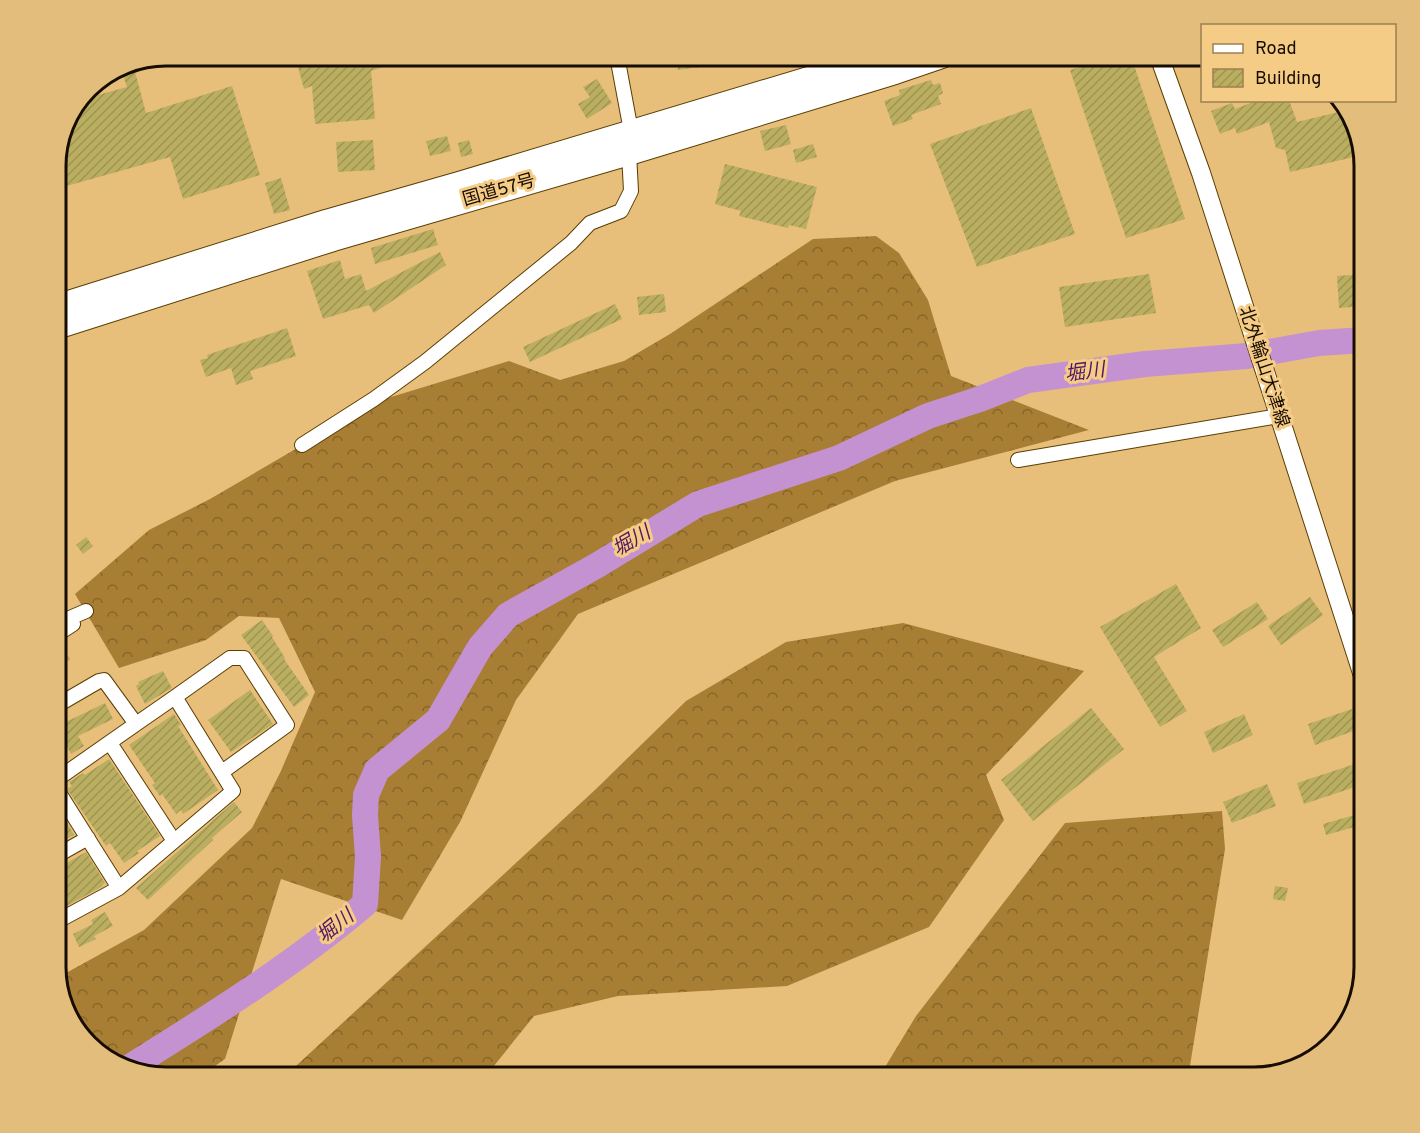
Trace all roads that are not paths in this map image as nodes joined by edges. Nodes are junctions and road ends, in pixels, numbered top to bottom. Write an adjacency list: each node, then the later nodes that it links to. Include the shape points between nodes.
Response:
1 (619, 66): 5 (street)
2 (855, 66): 5 (highway, 国道57号)
3 (913, 66): 5 (highway, 国道57号)
4 (1163, 66): 8 (main road, 北外輪山大津線)
5 (630, 142): 6 (highway, 国道57号, via 326,222); 7 (highway, 国道57号); 9 (street, via 631,191 621,211 590,223 571,243 425,362)
6 (66, 304)
7 (66, 324)
8 (1279, 416): 10 (street); 15 (main road, 北外輪山大津線)
9 (303, 445)
10 (1018, 459)
11 (86, 611): 12 (street)
12 (66, 620)
13 (73, 624): 14 (street)
14 (66, 629)
15 (1354, 646)
16 (175, 697): 18 (street); 20 (street); 20 (street, via 230,658 244,658 287,725)
17 (66, 700): 18 (street, via 104,680)
18 (136, 724): 19 (street)
19 (110, 742): 21 (street); 24 (street)
20 (222, 772): 24 (street, via 233,791)
21 (66, 773)
22 (66, 804): 23 (street)
23 (88, 838): 25 (street); 26 (street)
24 (174, 841): 26 (street)
25 (66, 850)
26 (119, 888): 27 (street)
27 (66, 917)

